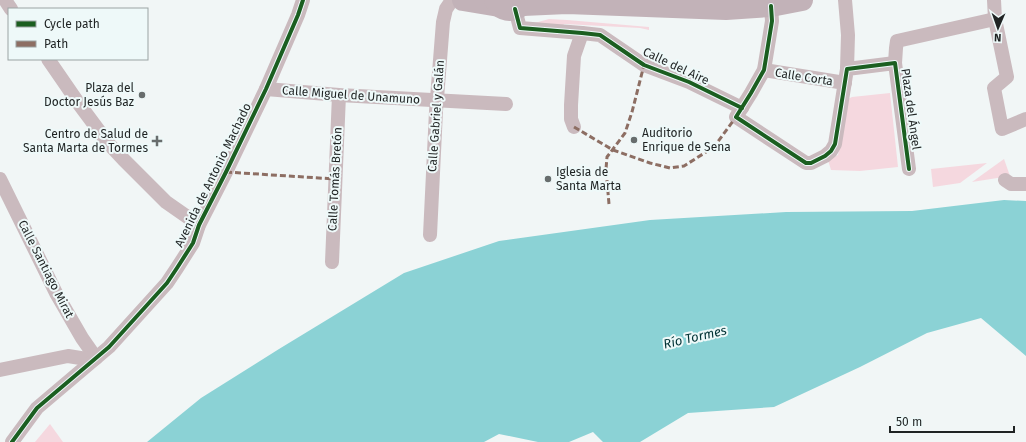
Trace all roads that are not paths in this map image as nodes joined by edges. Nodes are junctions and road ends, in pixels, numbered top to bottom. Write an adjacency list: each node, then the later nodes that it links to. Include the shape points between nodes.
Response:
1 (303, 0): 16 (street, Avenida de Antonio Machado)
2 (452, 0): 18 (street, Calle Gabriel y Galán, via 446,9 443,22)
3 (463, 0): 7 (highway)
4 (802, 0): 8 (highway)
5 (845, 0): 13 (street)
6 (994, 0): 9 (street)
7 (512, 4): 8 (highway, via 567,3 726,9); 10 (street, Calle del Aire, via 520,28)
8 (771, 6): 14 (street, via 772,21)
9 (995, 19): 12 (street, via 897,41); 21 (street, via 1006,77 994,88 1002,129)
10 (582, 33): 20 (street, Calle del Aire, via 600,35 644,64 689,82); 22 (street, via 574,56 571,118)
11 (49, 60): 27 (street, via 108,143 166,202)
12 (895, 63): 13 (street, Plaza del Ángel); 23 (street, Plaza del Ángel)
13 (847, 69): 15 (street)
14 (764, 70): 15 (street, Calle Corta); 20 (street)
15 (845, 83): 20 (street, Calle del Aire, via 834,144 831,151 811,163 806,163)
16 (266, 89): 17 (street, Calle Miguel de Unamuno); 27 (street, Avenida de Antonio Machado)
17 (339, 95): 18 (street, Calle Miguel de Unamuno); 29 (street, Calle Tomás Bretón)
18 (437, 100): 19 (street, Calle Miguel de Unamuno); 28 (street, Calle Gabriel y Galán)
19 (506, 104)
20 (739, 113)
21 (1026, 119)
22 (574, 127)
23 (909, 169)
24 (0, 179): 30 (street, Calle Santiago Mirat, via 56,293)
25 (1005, 180): 26 (street, via 1011,184)
26 (1026, 184)
27 (199, 225): 30 (street, Avenida de Antonio Machado, via 193,243 167,283 109,347)
28 (430, 235)
29 (332, 262)
30 (94, 359): 31 (street, via 68,356); 32 (street, Avenida de Antonio Machado, via 37,408)
31 (0, 370)
32 (12, 442)

